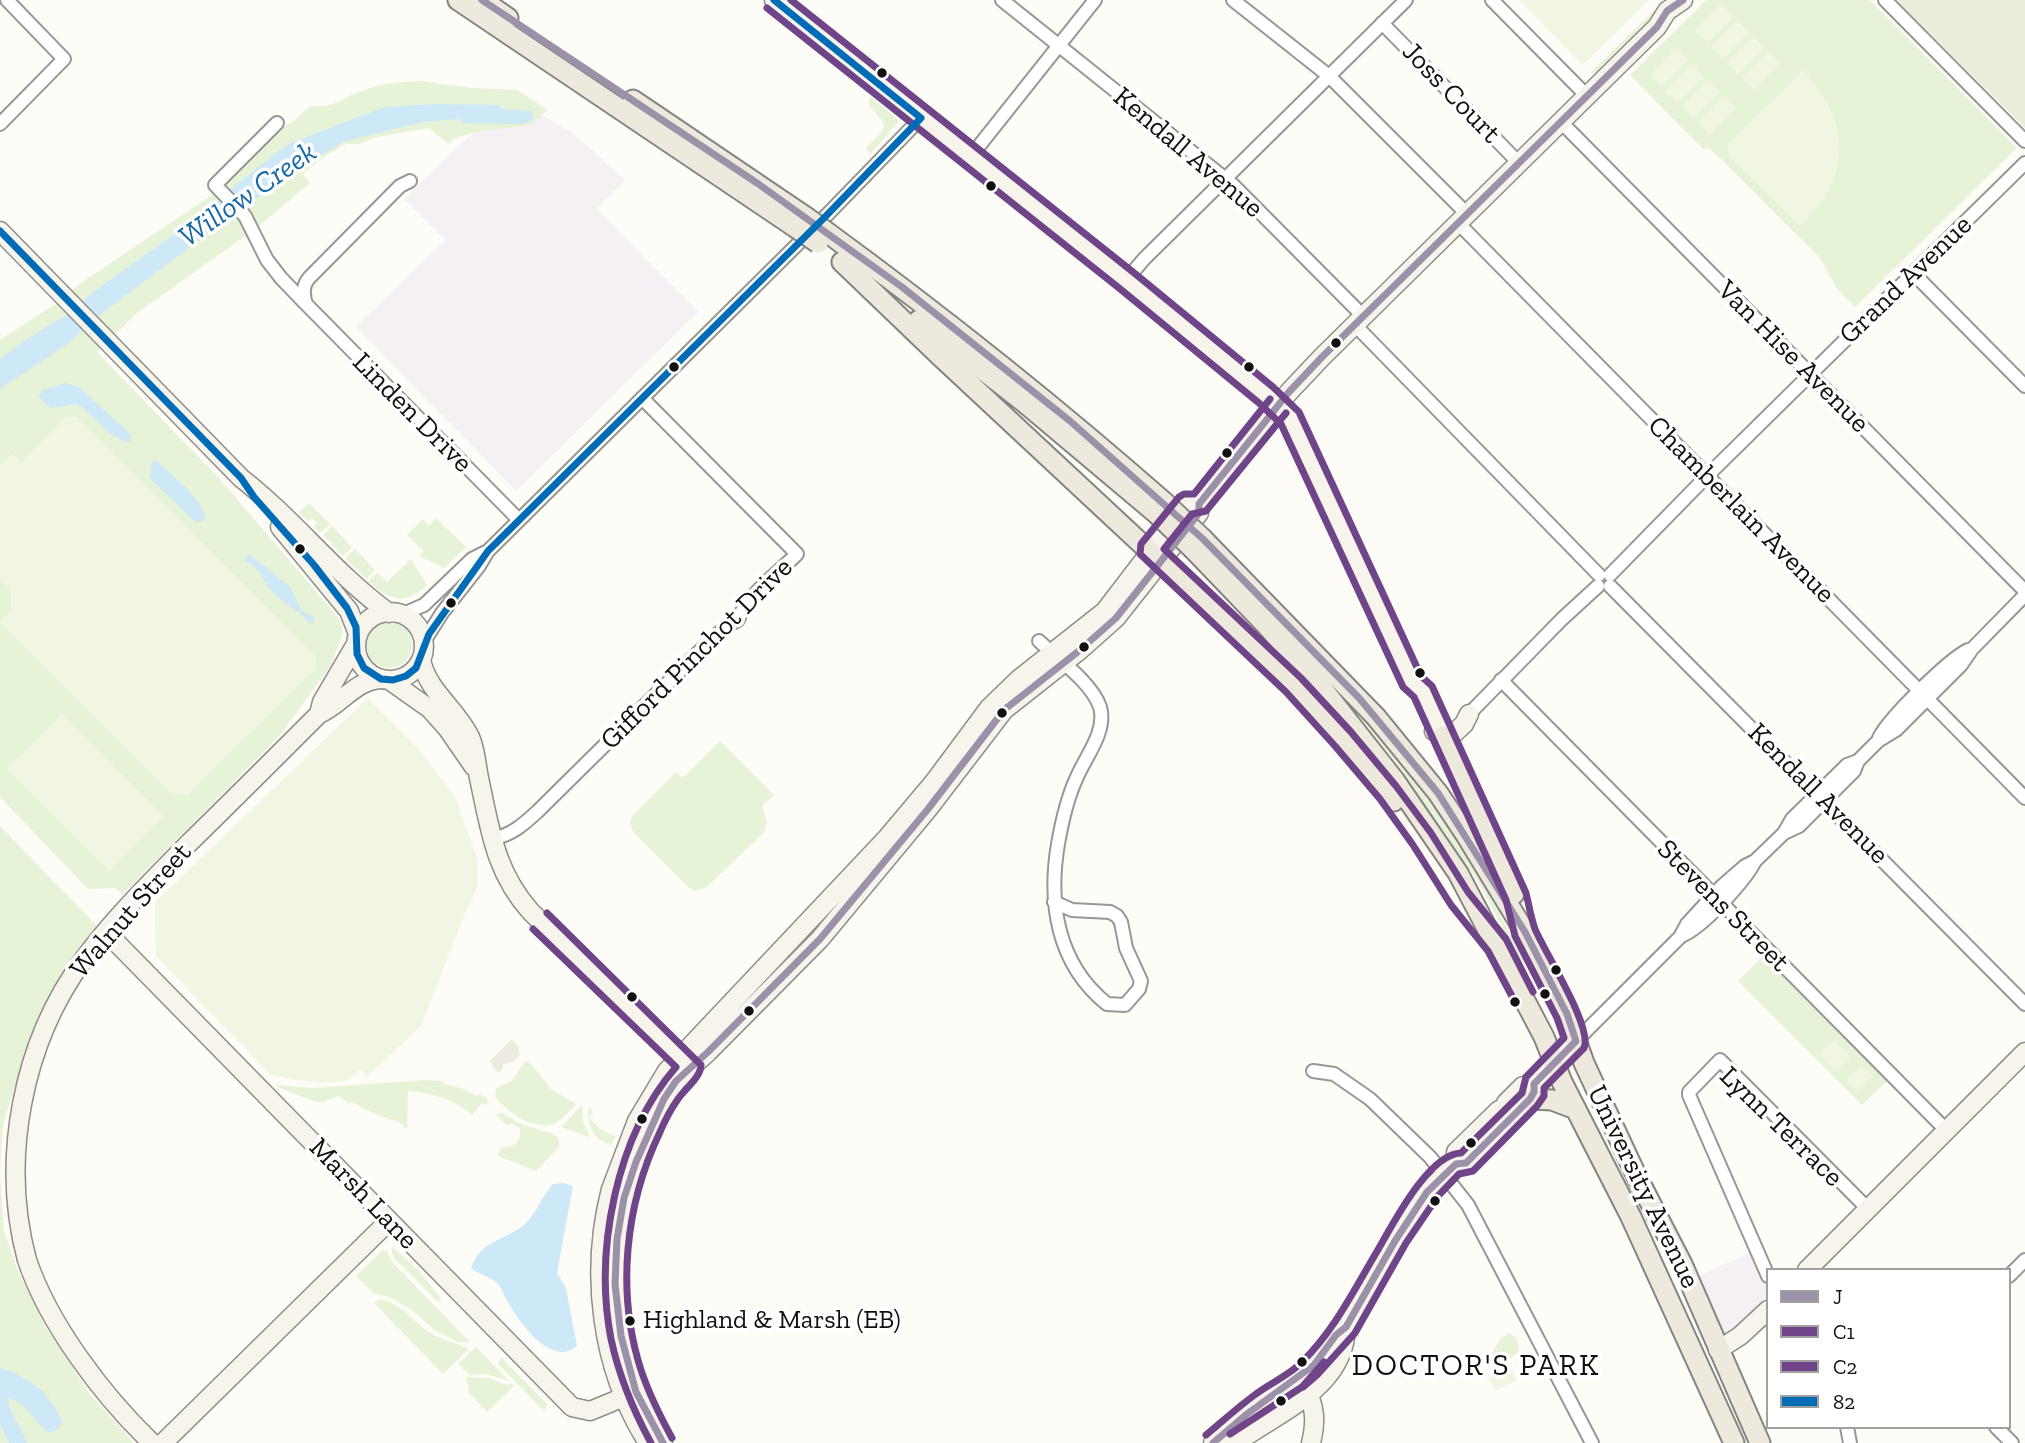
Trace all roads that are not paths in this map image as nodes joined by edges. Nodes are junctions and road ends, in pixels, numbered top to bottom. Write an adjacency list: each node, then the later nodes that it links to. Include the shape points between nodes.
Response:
1 (7, 0): 19 (street, via 61,61)
2 (458, 0): 27 (main road)
3 (482, 0): 27 (main road)
4 (1002, 0): 13 (street, Kendall Avenue)
5 (1095, 0): 13 (street)
6 (1233, 0): 14 (street, Chamberlain Avenue)
7 (1406, 0): 12 (street)
8 (1492, 0): 15 (street)
9 (1885, 0): 20 (street)
10 (783, 2): 16 (street)
11 (1681, 2): 15 (street, via 1673,17)
12 (1382, 23): 14 (street); 22 (street, Joss Court)
13 (1059, 46): 21 (street); 24 (street, Kendall Avenue)
14 (1329, 76): 24 (street); 26 (street, Chamberlain Avenue)
15 (1587, 96): 17 (street)
16 (921, 118): 21 (street); 37 (street)
17 (1561, 122): 22 (street); 35 (street, Van Hise Avenue)
18 (277, 123): 33 (street, Linden Drive, via 219,189 243,213 281,278)
19 (0, 124)
20 (2025, 141)
21 (971, 156): 32 (street)
22 (1519, 163): 26 (street)
23 (2023, 170): 31 (street, Grand Avenue)
24 (1226, 179): 32 (street); 34 (street, Kendall Avenue)
25 (410, 181): 33 (street, via 309,278)
26 (1462, 218): 34 (street); 39 (street, Chamberlain Avenue)
27 (801, 222): 29 (main road, bridge)
28 (0, 232): 40 (street)
29 (823, 238): 30 (main road); 41 (main road, via 902,287 1070,421)
30 (842, 262): 41 (main road); 45 (main road)
31 (1913, 272): 35 (street, Grand Avenue); 36 (street)
32 (1126, 280): 38 (street)
33 (305, 297): 42 (street, Linden Drive)
34 (1360, 321): 38 (street); 46 (street, Kendall Avenue)
35 (1810, 374): 39 (street, Grand Avenue); 47 (street, Van Hise Avenue)
36 (2025, 386)
37 (642, 398): 42 (street); 63 (street, Gifford Pinchot Drive, via 797,554 748,602 738,620 709,642 520,828)
38 (1278, 406): 45 (street, via 1199,504 1187,504); 54 (street, via 1294,423)
39 (1707, 475): 46 (street, Grand Avenue); 55 (street, Chamberlain Avenue)
40 (241, 478): 48 (street, via 356,588); 49 (street, via 342,600)
41 (1161, 508): 43 (main road, bridge)
42 (519, 520): 44 (street)
43 (1198, 544): 67 (main road, via 1360,699 1392,736 1452,813); 68 (main road, via 1374,753 1458,873)
44 (488, 551): 48 (street, via 472,559 424,605); 50 (street, via 442,613)
45 (1155, 555): 51 (street, via 1105,611); 68 (main road, via 1285,676 1343,739 1395,802 1459,898)
46 (1604, 580): 53 (street, Grand Avenue); 61 (street, Kendall Avenue)
47 (2025, 593): 55 (street)
48 (395, 614): 49 (street, via 370,619); 50 (street, via 412,621 420,631)
49 (357, 639): 52 (street, via 362,666); 57 (street, Walnut Street)
50 (422, 652): 52 (street, via 413,671); 60 (street, via 428,683 469,735)
51 (1052, 652): 65 (street, via 1093,694 1102,722 1069,796 1055,865); 72 (street, via 989,708 886,839)
52 (385, 680): 57 (street, Walnut Street, via 365,682); 60 (street, via 430,709)
53 (1501, 680): 58 (street, Grand Avenue); 64 (street, Stevens Street)
54 (1413, 683): 56 (street); 59 (street, via 1412,694 1424,722)
55 (1924, 695): 61 (street, via 1889,723 1878,741 1858,761 1847,765); 62 (street, Chamberlain Avenue)
56 (1431, 709): 58 (street, via 1450,720); 59 (street)
57 (318, 714): 66 (street, Walnut Street)
58 (1469, 714): 59 (street, via 1454,734)
59 (1443, 736): 67 (main road, via 1516,897)
60 (478, 773): 63 (street)
61 (1821, 797): 64 (street, via 1792,819 1784,834 1745,866); 69 (street, Kendall Avenue)
62 (2025, 798)
63 (492, 839): 72 (street, via 519,899)
64 (1717, 899): 70 (street, via 1687,924 1681,936); 77 (street, Stevens Street)
65 (1054, 902): 65 (street, via 1058,927 1079,974 1107,1004 1125,1005 1141,981 1117,916 1072,910)
66 (106, 932): 80 (street, Marsh Lane); 92 (street, Walnut Street, via 71,979 36,1044 18,1113 14,1198 27,1262 51,1311 102,1389)
67 (1525, 932): 70 (main road, University Avenue)
68 (1497, 945): 73 (main road, University Avenue)
69 (2022, 1001)
70 (1576, 1041): 73 (street); 86 (main road, University Avenue)
71 (2025, 1052): 77 (street)
72 (686, 1062): 88 (street, via 667,1071 637,1121 602,1237 605,1328)
73 (1555, 1063): 75 (street); 76 (main road, University Avenue)
74 (1313, 1071): 78 (street, via 1350,1082 1421,1149)
75 (1532, 1092): 76 (main road); 78 (street, via 1507,1112 1466,1163)
76 (1576, 1110): 81 (main road, University Avenue)
77 (1947, 1130): 79 (street)
78 (1450, 1169): 85 (street, via 1427,1192); 100 (street)
79 (1868, 1209): 82 (street); 83 (street, Lynn Terrace, via 1720,1060 1689,1095)
80 (389, 1221): 88 (street, Marsh Lane, via 572,1407 590,1411); 93 (street)
81 (1649, 1254): 86 (main road, via 1669,1275 1703,1348 1710,1352); 91 (main road, University Avenue)
82 (1809, 1268)
83 (1766, 1271)
84 (1765, 1317): 86 (street)
85 (1346, 1327): 87 (street); 89 (street, via 1333,1367)
86 (1718, 1349): 101 (main road, University Avenue)
87 (1293, 1382): 89 (street); 96 (street)
88 (630, 1394): 94 (street); 95 (street)
89 (1304, 1398): 97 (street); 98 (street); 99 (street, via 1315,1421)
90 (1998, 1429): 102 (street)
91 (1739, 1442)
92 (152, 1443)
93 (163, 1443)
94 (648, 1443)
95 (663, 1443)
96 (1213, 1443)
97 (1236, 1443)
98 (1302, 1443)
99 (1311, 1443)
100 (1592, 1443)
101 (1760, 1443)
102 (2012, 1443)

